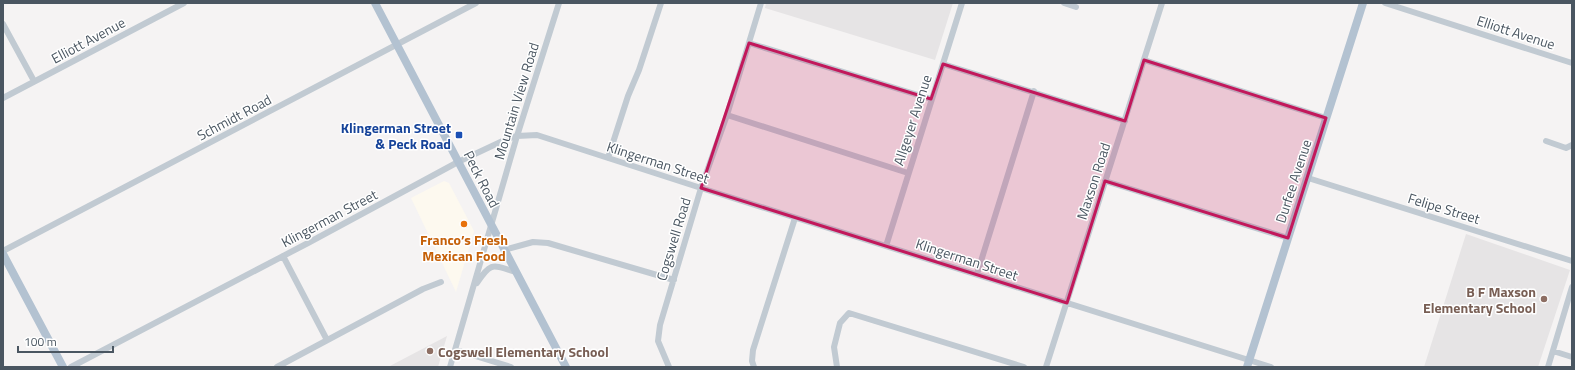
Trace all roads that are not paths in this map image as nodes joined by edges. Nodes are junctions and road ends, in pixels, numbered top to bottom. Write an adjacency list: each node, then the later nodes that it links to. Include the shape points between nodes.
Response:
1 (184, 3): 19 (street, Elliott Avenue)
2 (375, 3): 15 (main road, Peck Road)
3 (476, 3): 15 (street, Schmidt Road)
4 (661, 3): 29 (street)
5 (762, 3): 14 (street, Cogswell Road)
6 (962, 3): 18 (street, Allgeyer Avenue)
7 (1064, 3): 12 (street)
8 (1162, 3): 16 (street, Maxson Road)
9 (1363, 3): 24 (main road, Durfee Avenue)
10 (1385, 3): 17 (street, Elliott Avenue)
11 (556, 4): 26 (street, Mountain View Road)
12 (1076, 7)
13 (3, 24): 19 (street)
14 (749, 43): 22 (street); 23 (street, Cogswell Road)
15 (397, 45): 30 (main road, Peck Road); 40 (street, Schmidt Road)
16 (1144, 60): 24 (street); 25 (street, Maxson Road)
17 (1572, 63)
18 (943, 64): 20 (street); 22 (street, Allgeyer Avenue)
19 (34, 81): 21 (street, Elliott Avenue)
20 (1034, 91): 25 (street); 44 (street)
21 (3, 98)
22 (931, 99): 31 (street, Allgeyer Avenue)
23 (727, 115): 31 (street); 34 (street, Cogswell Road)
24 (1326, 118): 32 (main road, Durfee Avenue)
25 (1125, 121): 33 (street, Maxson Road)
26 (517, 136): 29 (street, Klingerman Street, via 537,135); 30 (street, Klingerman Street); 36 (street, Mountain View Road)
27 (1546, 141): 28 (street, via 1566,148)
28 (1572, 145)
29 (608, 158): 34 (street, Klingerman Street)
30 (458, 162): 36 (main road, Peck Road); 41 (street, Klingerman Street)
31 (908, 173): 38 (street, Allgeyer Avenue)
32 (1308, 178): 37 (main road, Durfee Avenue); 42 (street, Felipe Street)
33 (1105, 182): 37 (street); 49 (street, Maxson Road)
34 (701, 188): 35 (street, Klingerman Street); 45 (street, Cogswell Road)
35 (795, 218): 38 (street, Klingerman Street); 62 (street, via 753,350)
36 (491, 225): 39 (main road, Peck Road); 48 (street, Mountain View Road)
37 (1288, 238): 54 (main road, Durfee Avenue)
38 (886, 246): 44 (street, Klingerman Street)
39 (504, 250): 43 (main road, Peck Road); 45 (street, via 533,242 552,244)
40 (3, 252): 55 (main road)
41 (283, 256): 50 (street); 56 (street, Klingerman Street)
42 (1572, 261)
43 (516, 272): 48 (street, via 490,267); 60 (main road, Peck Road)
44 (977, 274): 49 (street, Klingerman Street)
45 (674, 280): 61 (street, Cogswell Road, via 658,333 660,349)
46 (441, 282): 50 (street)
47 (1572, 288): 52 (street)
48 (473, 289): 51 (street, Mountain View Road)
49 (1067, 303): 54 (street, Klingerman Street); 65 (street, Maxson Road)
50 (327, 340): 57 (street)
51 (456, 350): 58 (street, Mountain View Road); 59 (street)
52 (1553, 351): 53 (street); 67 (street)
53 (1572, 357)
54 (1249, 364): 66 (street, Klingerman Street)
55 (63, 367)
56 (71, 367)
57 (277, 367)
58 (450, 367)
59 (511, 367)
60 (566, 367)
61 (669, 367)
62 (754, 367)
63 (837, 367): 64 (street, via 834,347 840,323 849,313)
64 (1024, 367)
65 (1046, 367)
66 (1271, 367)
67 (1548, 367)

